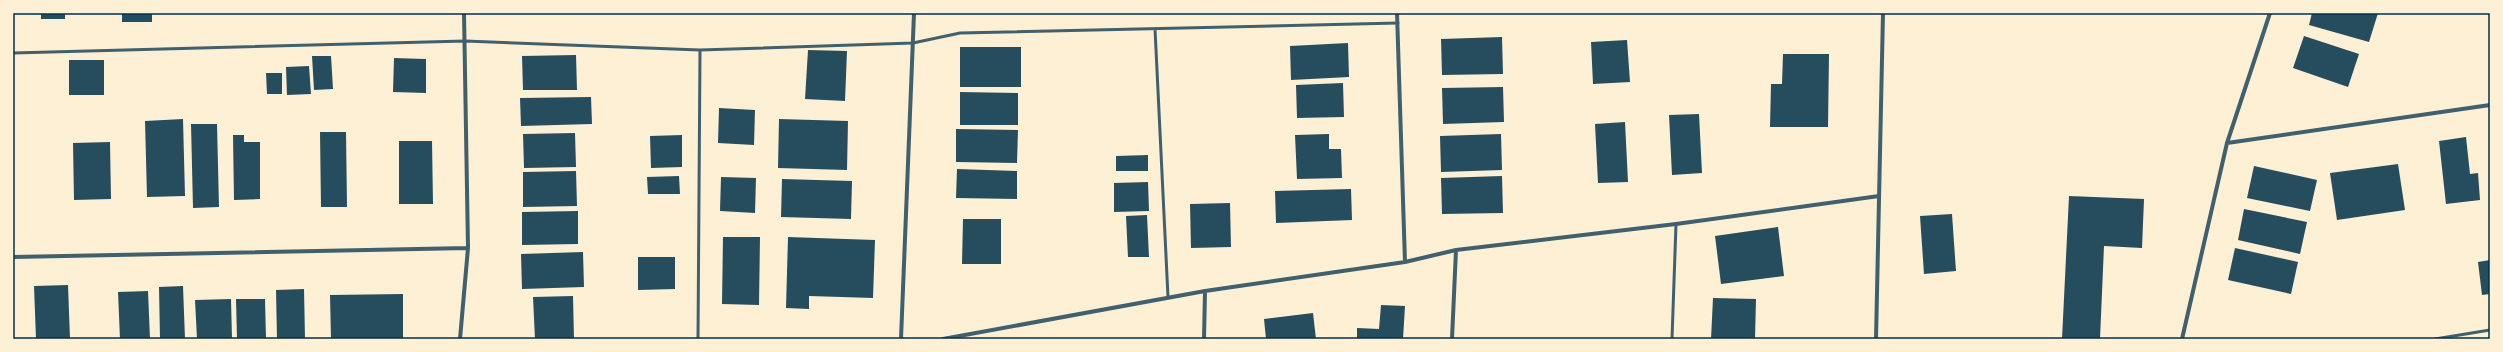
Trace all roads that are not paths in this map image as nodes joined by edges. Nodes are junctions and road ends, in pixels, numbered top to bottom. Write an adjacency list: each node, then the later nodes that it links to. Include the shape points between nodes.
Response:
1 (464, 13): 8 (street)
2 (914, 13): 9 (street)
3 (1397, 13): 6 (street)
4 (1884, 13): 14 (street)
5 (2270, 13): 13 (street)
6 (1398, 23): 7 (lane); 19 (street)
7 (1155, 29): 9 (lane, via 960,33); 21 (lane)
8 (464, 41): 10 (lane); 11 (lane); 16 (street)
9 (913, 43): 10 (lane); 25 (street)
10 (700, 50): 24 (lane)
11 (13, 53)
12 (2490, 105): 13 (street)
13 (2227, 144): 31 (street)
14 (1879, 196): 15 (street); 30 (street)
15 (1676, 224): 17 (street); 29 (lane)
16 (468, 248): 18 (street); 23 (street)
17 (1456, 250): 19 (street); 28 (street)
18 (13, 257)
19 (1405, 262): 20 (street)
20 (1205, 291): 21 (street); 27 (street)
21 (1168, 297): 26 (street)
22 (2490, 330): 32 (lane)
23 (460, 339)
24 (698, 339)
25 (901, 339)
26 (943, 339)
27 (1204, 339)
28 (1452, 339)
29 (1672, 339)
30 (1876, 339)
31 (2182, 339)
32 (2435, 339)

